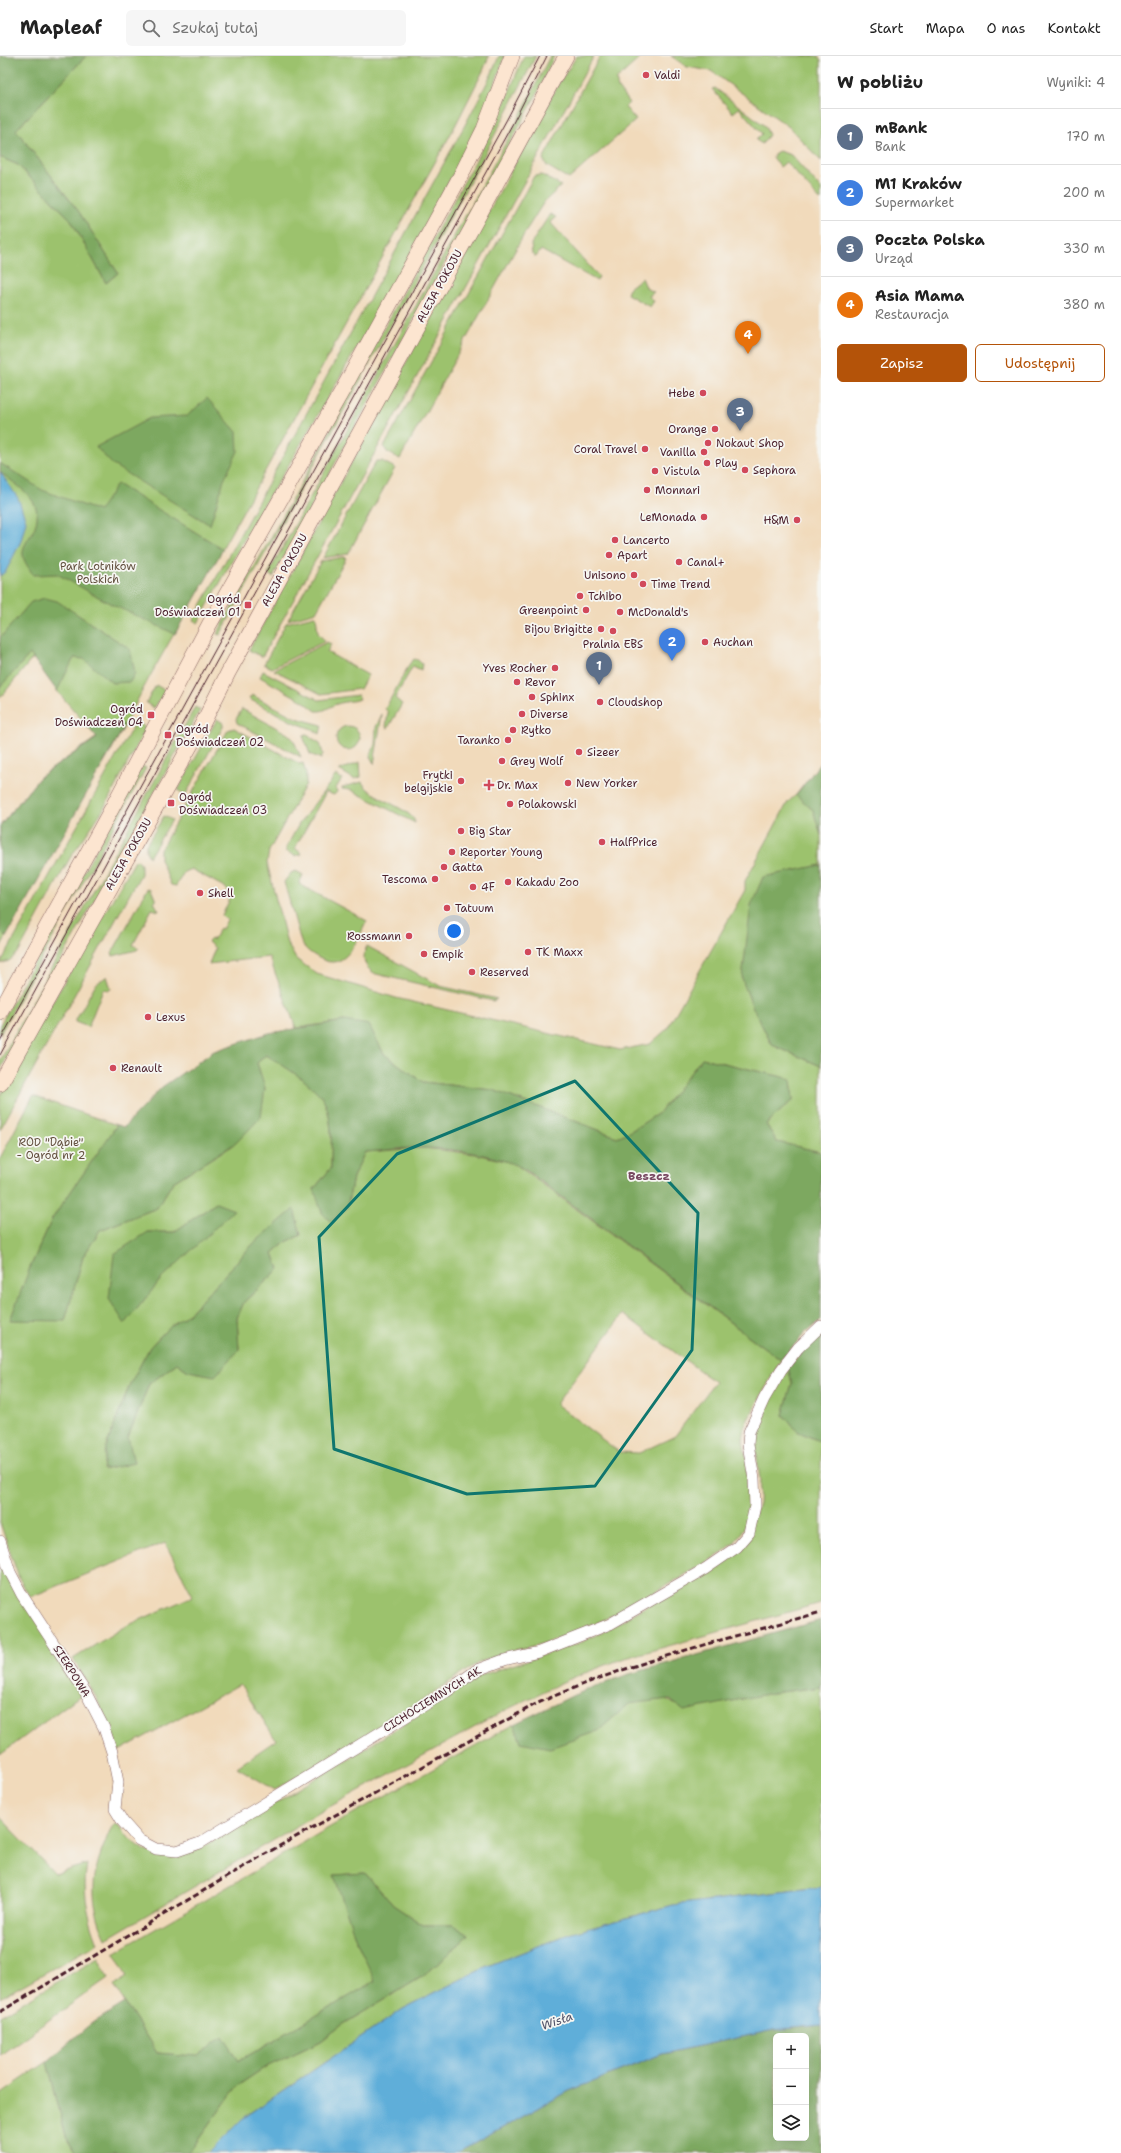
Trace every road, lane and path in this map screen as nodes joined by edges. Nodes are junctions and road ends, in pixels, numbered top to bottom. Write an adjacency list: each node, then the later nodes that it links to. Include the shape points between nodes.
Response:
1 (512, 56): 3 (main road, via 484,129 461,175 209,625)
2 (566, 56): 4 (main road, ALEJA POKOJU, via 224,679 203,723)
3 (0, 1012)
4 (0, 1084)
5 (821, 1326): 7 (street, CICHOCIEMNYCH AK, via 798,1348 781,1370 754,1419 748,1444 754,1479 753,1514 748,1533 730,1553 610,1624 539,1652 504,1660 477,1670 446,1692 193,1846 169,1851 150,1847 134,1835)
6 (0, 1541): 7 (street, SIERPOWA, via 10,1572 22,1595 86,1693 104,1728 118,1782)
7 (115, 1809)

